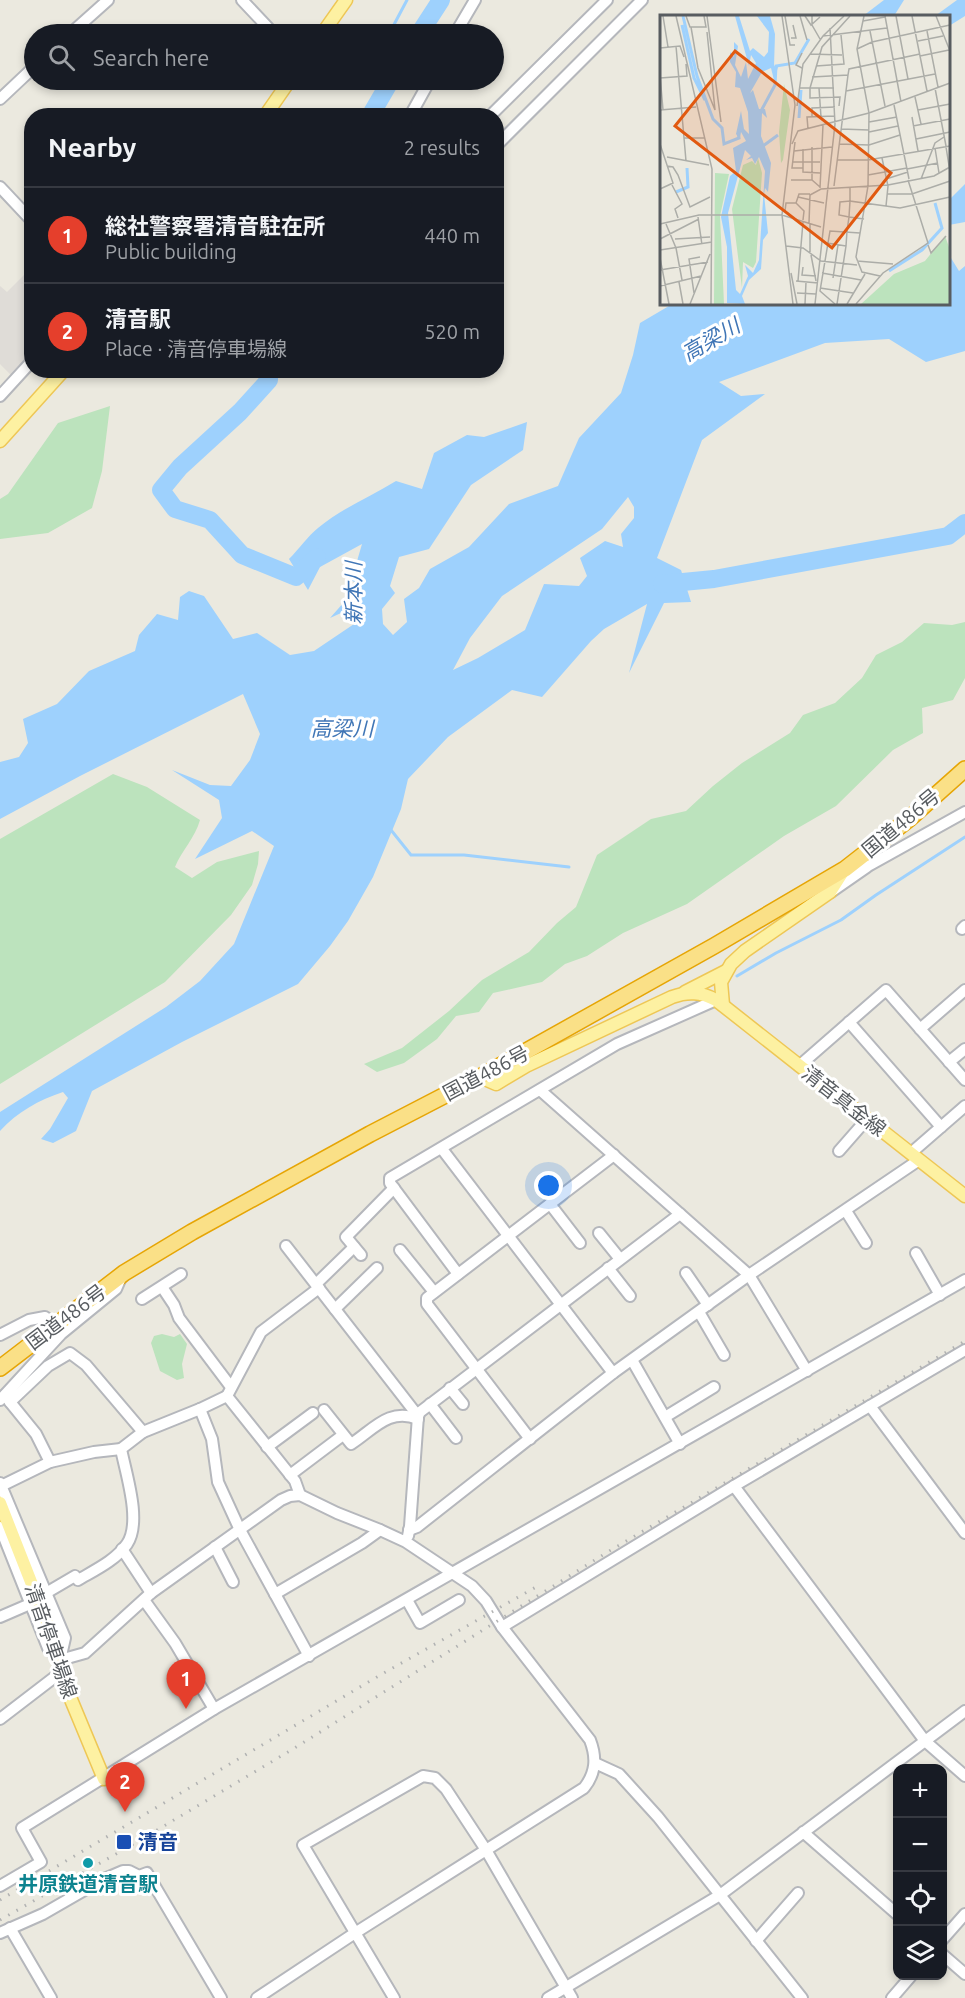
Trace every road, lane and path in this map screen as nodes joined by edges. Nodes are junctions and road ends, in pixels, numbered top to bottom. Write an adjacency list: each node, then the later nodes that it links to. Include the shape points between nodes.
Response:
1 (108, 0): 7 (street)
2 (242, 0): 8 (street)
3 (346, 0): 9 (main road)
4 (475, 0): 10 (street)
5 (607, 0): 17 (street)
6 (642, 0): 18 (street)
7 (81, 24)
8 (265, 24)
9 (329, 24)
10 (461, 24)
11 (24, 76): 14 (street)
12 (283, 90): 15 (main road)
13 (424, 90): 16 (street)
14 (0, 99)
15 (271, 108)
16 (414, 108)
17 (498, 108)
18 (504, 138)
19 (0, 187): 20 (street)
20 (24, 212)
21 (24, 370): 23 (street)
22 (57, 378): 24 (main road)
23 (0, 396)
24 (0, 441)
25 (965, 769): 28 (highway, 国道486号)
26 (965, 812): 27 (street)
27 (870, 865): 28 (street); 29 (street)
28 (845, 869): 29 (main road); 39 (highway, 国道486号)
29 (831, 892): 30 (main road, via 745,951)
30 (726, 970): 32 (main road); 33 (main road)
31 (965, 990): 35 (street)
32 (681, 994): 33 (main road, 清音真金線, via 703,993); 39 (main road, via 526,1066 496,1084)
33 (720, 1002): 38 (main road, 清音真金線); 41 (street, via 618,1044)
34 (849, 1022): 35 (street, via 886,990); 38 (street); 44 (street)
35 (920, 1029): 37 (street)
36 (965, 1049): 37 (street)
37 (950, 1062): 40 (street)
38 (800, 1066): 43 (main road, 清音真金線)
39 (480, 1077): 64 (highway, 国道486号, via 192,1232)
40 (965, 1080)
41 (540, 1090): 45 (street); 47 (street)
42 (965, 1106): 44 (street)
43 (867, 1119): 46 (street); 48 (main road, 清音真金線)
44 (941, 1126): 48 (street)
45 (442, 1149): 49 (street, via 390,1178); 55 (street)
46 (839, 1151)
47 (614, 1155): 51 (street); 53 (street)
48 (915, 1156): 50 (main road, 清音真金線); 52 (street)
49 (394, 1188): 67 (street); 70 (street, via 346,1237 358,1251)
50 (965, 1196)
51 (550, 1204): 55 (street); 56 (street)
52 (846, 1211): 57 (street); 68 (street)
53 (680, 1214): 61 (street); 68 (street)
54 (599, 1233): 61 (street)
55 (509, 1235): 67 (street); 76 (street)
56 (580, 1243)
57 (866, 1243)
58 (286, 1246): 70 (street)
59 (400, 1250): 72 (street)
60 (916, 1253): 73 (street)
61 (620, 1259): 63 (street)
62 (377, 1268): 78 (street)
63 (608, 1268): 74 (street); 76 (street)
64 (124, 1273): 80 (highway, 国道486号); 92 (street, via 116,1289 61,1334)
65 (686, 1273): 77 (street)
66 (181, 1274): 71 (street)
67 (458, 1274): 72 (street)
68 (749, 1275): 77 (street); 87 (street)
69 (965, 1280): 73 (street)
70 (317, 1286): 78 (street); 91 (street, via 261,1332)
71 (162, 1287): 75 (street); 91 (street)
72 (434, 1292): 86 (street, via 426,1298 427,1304)
73 (940, 1295): 87 (street)
74 (630, 1296)
75 (142, 1299)
76 (561, 1304): 86 (street); 88 (street)
77 (708, 1305): 79 (street)
78 (334, 1309): 100 (street)
79 (699, 1312): 83 (street); 84 (street)
80 (54, 1325): 81 (street, via 45,1317 29,1320); 85 (highway, 国道486号)
81 (0, 1335)
82 (965, 1350): 95 (street)
83 (724, 1355)
84 (632, 1360): 88 (street); 99 (street)
85 (0, 1368)
86 (477, 1368): 90 (street); 104 (street)
87 (807, 1371): 105 (street)
88 (613, 1372): 104 (street)
89 (714, 1387): 99 (street)
90 (450, 1388): 93 (street); 94 (street)
91 (229, 1391): 96 (street); 106 (street)
92 (5, 1399): 101 (street, via 70,1353 86,1365); 108 (street, via 36,1434)
93 (430, 1404): 100 (street); 103 (street)
94 (462, 1404)
95 (870, 1406): 111 (street); 118 (street)
96 (200, 1409): 101 (street); 115 (street, via 212,1439 219,1482)
97 (324, 1410): 102 (street)
98 (313, 1413): 106 (street)
99 (664, 1417): 105 (street)
100 (418, 1418): 102 (street, via 387,1418 351,1444); 117 (street)
101 (143, 1432): 107 (street)
102 (343, 1435): 109 (street)
103 (456, 1438)
104 (530, 1439): 117 (street)
105 (680, 1443): 122 (street)
106 (267, 1446): 109 (street)
107 (121, 1449): 108 (street); 121 (street, via 133,1512 132,1531)
108 (50, 1462): 110 (street)
109 (290, 1475): 112 (street)
110 (1, 1484): 124 (street)
111 (734, 1486): 131 (street); 137 (street)
112 (300, 1495): 115 (street, via 286,1497); 116 (street)
113 (0, 1503): 133 (main road, 清音停車場線)
114 (0, 1527): 129 (street)
115 (240, 1530): 120 (street); 125 (street)
116 (380, 1530): 119 (street); 125 (street)
117 (409, 1530): 119 (street)
118 (965, 1533)
119 (406, 1542): 122 (street)
120 (215, 1547): 123 (street); 126 (street)
121 (122, 1549): 124 (street, via 78,1580 75,1576); 126 (street)
122 (454, 1573): 127 (street); 131 (street, via 486,1601)
123 (233, 1582)
124 (46, 1593): 133 (street, via 65,1638)
125 (275, 1594): 132 (street)
126 (148, 1597): 133 (street, via 85,1653); 134 (street)
127 (407, 1600): 128 (street, via 420,1623); 132 (street)
128 (459, 1600)
129 (30, 1604): 130 (street); 133 (street)
130 (0, 1617)
131 (502, 1627): 138 (street, via 590,1740)
132 (309, 1656): 134 (street)
133 (60, 1666): 136 (street); 140 (main road, 清音停車場線)
134 (214, 1709): 140 (street)
135 (965, 1711): 137 (street)
136 (0, 1719)
137 (925, 1741): 139 (street); 141 (street)
138 (596, 1763): 142 (street, via 584,1788); 145 (street, via 623,1778)
139 (965, 1776)
140 (104, 1779): 143 (street, via 22,1828 42,1862)
141 (803, 1832): 145 (street); 146 (street)
142 (486, 1850): 149 (street); 149 (street, via 446,1789 435,1778 423,1776 303,1845); 155 (street)
143 (0, 1886)
144 (798, 1893): 151 (street)
145 (720, 1895): 151 (street); 155 (street)
146 (893, 1911)
147 (965, 1914): 150 (street)
148 (5, 1931): 156 (street); 157 (street, via 123,1871 139,1876 147,1873)
149 (355, 1933): 158 (street); 159 (street)
150 (947, 1934)
151 (756, 1941): 162 (street)
152 (947, 1958): 153 (street)
153 (965, 1974)
154 (908, 1980): 163 (street)
155 (566, 1987): 160 (street); 161 (street)
156 (51, 1998)
157 (221, 1998)
158 (256, 1998)
159 (394, 1998)
160 (548, 1998)
161 (572, 1998)
162 (802, 1998)
163 (892, 1998)

